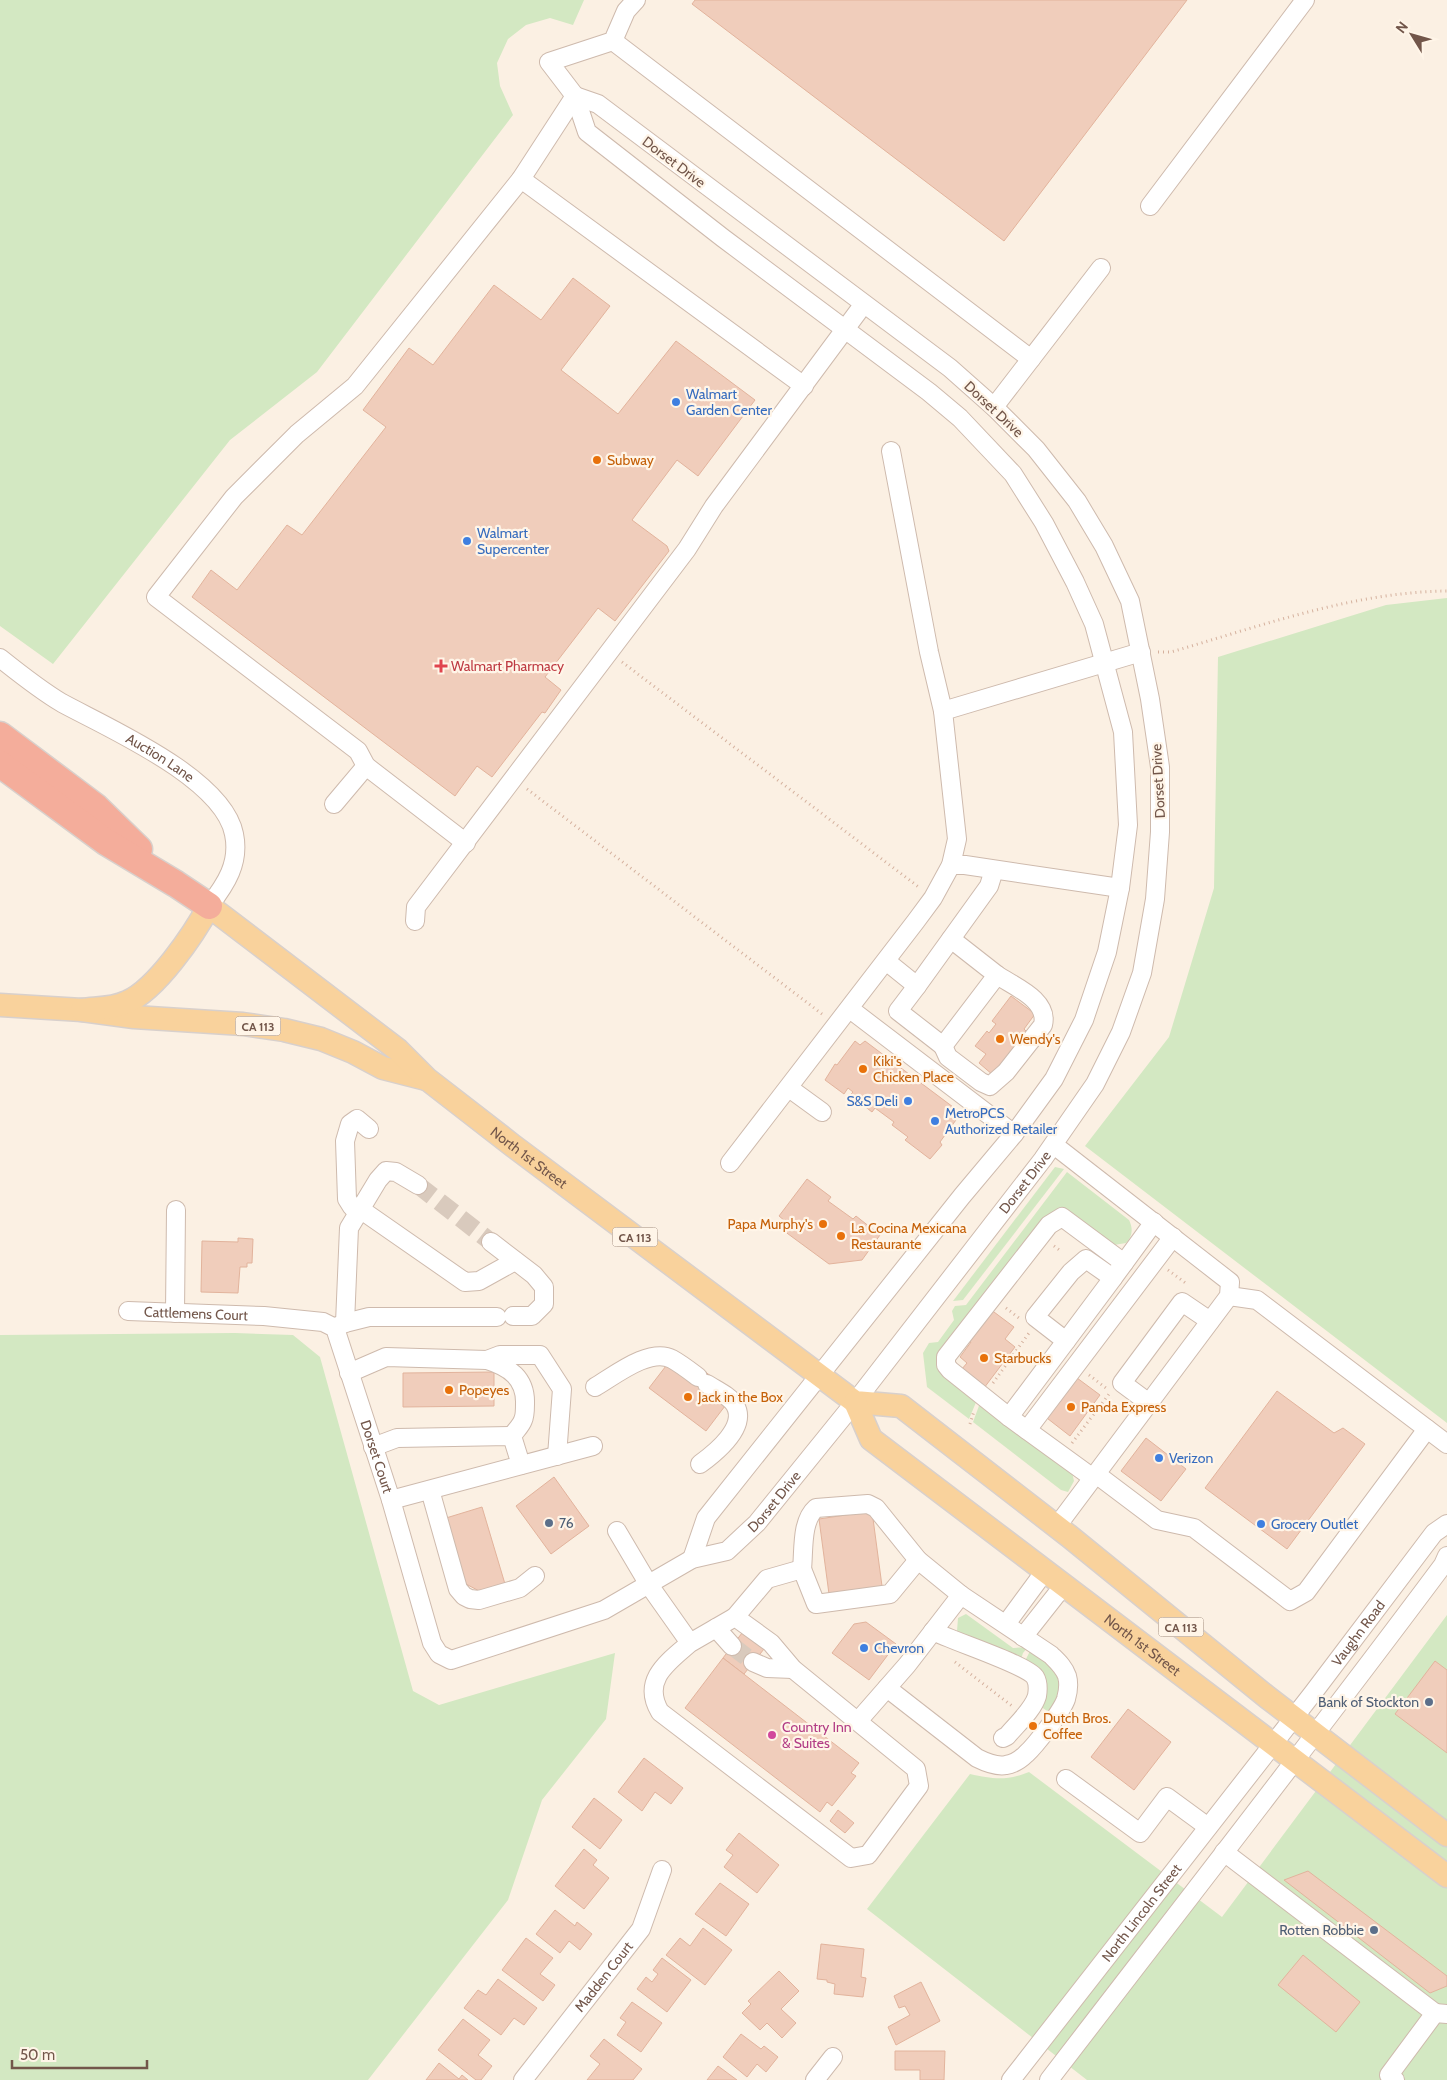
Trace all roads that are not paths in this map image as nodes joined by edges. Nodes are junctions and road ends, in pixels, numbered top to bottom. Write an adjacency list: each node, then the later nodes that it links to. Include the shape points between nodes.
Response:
1 (636, 0): 3 (street, via 626,11)
2 (1305, 0): 6 (street)
3 (613, 42): 4 (street, Dorset Drive, via 549,62); 10 (street)
4 (575, 96): 5 (street); 8 (street, Dorset Drive, via 598,104); 9 (street, Dorset Drive, via 587,132)
5 (522, 179): 11 (street); 20 (street, via 355,386 297,434 234,497 156,597 358,751)
6 (1150, 206)
7 (1101, 268): 10 (street)
8 (863, 305): 9 (street); 12 (street, Dorset Drive, via 950,368)
9 (846, 329): 11 (street); 16 (street, Dorset Drive, via 960,418 1013,474 1044,522 1075,582 1094,624)
10 (1031, 359): 12 (street)
11 (804, 386): 22 (street)
12 (994, 407): 14 (street, Dorset Drive, via 1036,449 1077,501 1104,546 1130,602)
13 (891, 451): 17 (street)
14 (1142, 652): 16 (street); 42 (street, Dorset Drive, via 1160,767 1160,832 1154,908 1142,973 1121,1032 1095,1084)
15 (0, 658): 27 (street, Auction Lane, via 60,702 152,750 193,779 220,804 234,832 235,861 226,883)
16 (1105, 662): 17 (street); 26 (street, Dorset Drive, via 1123,732 1128,825)
17 (943, 711): 23 (street, via 957,839)
18 (0, 735): 25 (highway, CA 113, via 96,808)
19 (0, 764): 25 (highway, via 106,842)
20 (366, 766): 21 (street); 22 (street)
21 (334, 804)
22 (466, 842): 28 (street, via 416,907)
23 (951, 865): 24 (street); 30 (street, via 934,898)
24 (994, 870): 26 (street); 29 (street, via 989,886)
25 (176, 884): 27 (highway, CA 113)
26 (1120, 888): 41 (street, Dorset Drive, via 1107,952 1084,1020 1054,1079)
27 (209, 906): 35 (main road, via 197,928 146,989 129,1002 114,1007); 37 (main road, North 1st Street / CA 113, via 398,1050)
28 (415, 921)
29 (951, 939): 31 (street); 32 (street)
30 (886, 961): 32 (street); 34 (street)
31 (997, 975): 36 (street); 36 (street, via 1036,1001 1045,1016 1043,1025 1006,1072 990,1086 948,1057)
32 (917, 986): 36 (street, via 898,1011)
33 (0, 1004): 35 (main road, CA 113)
34 (850, 1009): 38 (street); 41 (street)
35 (82, 1010): 37 (main road, CA 113, via 284,1030 321,1039 383,1068)
36 (943, 1046)
37 (427, 1079): 61 (main road, North 1st Street / CA 113)
38 (789, 1088): 39 (street); 43 (street)
39 (822, 1112)
40 (369, 1129): 45 (street, via 357,1119 350,1124 345,1141 346,1199)
41 (1014, 1134): 61 (street, Dorset Drive)
42 (1054, 1145): 47 (street); 63 (street, Dorset Drive)
43 (730, 1164)
44 (418, 1185): 45 (street, via 396,1172 386,1172)
45 (360, 1209): 50 (street, via 465,1282 479,1281); 57 (street, via 349,1228)
46 (176, 1210): 55 (street)
47 (1154, 1222): 48 (street); 51 (street)
48 (1173, 1237): 53 (street, via 1230,1282); 67 (street)
49 (491, 1242): 50 (street)
50 (515, 1261): 57 (street, via 544,1287 544,1304 532,1316 369,1318)
51 (1124, 1263): 52 (street); 65 (street, via 1062,1217 1049,1226 946,1357 950,1370)
52 (1113, 1278): 58 (street); 58 (street, via 1086,1259 1071,1272 1031,1323)
53 (1229, 1296): 56 (street); 66 (street, via 1256,1300)
54 (128, 1311): 55 (street, Cattlemens Court)
55 (175, 1313): 57 (street, Cattlemens Court, via 264,1316)
56 (1210, 1321): 64 (street); 64 (street, via 1182,1302 1122,1383)
57 (340, 1325): 60 (street, Dorset Court)
58 (1066, 1341): 65 (street)
59 (487, 1360): 60 (street, via 386,1357); 68 (street, via 505,1366 522,1384 524,1419); 72 (street, via 500,1355 540,1355 562,1389)
60 (349, 1373): 71 (street, Dorset Court)
61 (819, 1375): 63 (main road, North 1st Street / CA 113); 82 (street, Dorset Drive, via 706,1518)
62 (595, 1388): 73 (street, via 644,1359 657,1356 671,1358 735,1405 738,1414 734,1429)
63 (856, 1402): 79 (main road, CA 113, via 901,1406); 82 (street, Dorset Drive, via 757,1523 727,1551); 85 (main road, North 1st Street / CA 113, via 871,1439)
64 (1149, 1403): 75 (street)
65 (1009, 1417): 67 (street)
66 (1427, 1429): 69 (street); 75 (street, via 1306,1592 1290,1601 1194,1528 1156,1520)
67 (1027, 1430): 75 (street)
68 (512, 1436): 71 (street, via 396,1438); 74 (street)
69 (1447, 1444)
70 (593, 1446): 72 (street)
71 (374, 1447): 77 (street, Dorset Court)
72 (557, 1456): 74 (street)
73 (700, 1464)
74 (521, 1465): 76 (street)
75 (1095, 1476): 79 (street)
76 (430, 1490): 77 (street); 86 (street, via 458,1589 464,1596 479,1600 520,1588)
77 (391, 1500): 97 (street, Dorset Court, via 432,1643)
78 (1447, 1524): 101 (street, Vaughn Road, via 1434,1533)
79 (1057, 1526): 101 (main road, CA 113)
80 (617, 1531): 87 (street)
81 (1447, 1556): 103 (street, Vaughn Road, via 1443,1566)
82 (692, 1559): 87 (street, Dorset Drive)
83 (918, 1560): 84 (street, via 890,1594 816,1604); 84 (street, via 876,1508 859,1504 816,1508 811,1513 807,1522); 89 (street)
84 (802, 1569): 90 (street, via 767,1580)
85 (1045, 1571): 88 (main road, North 1st Street / CA 113); 91 (street)
86 (535, 1576)
87 (649, 1585): 95 (street); 97 (street, Dorset Drive, via 595,1613 451,1660)
88 (1064, 1585): 94 (street); 105 (main road, North 1st Street / CA 113)
89 (961, 1595): 91 (street); 93 (street)
90 (735, 1617): 92 (street); 99 (street, via 771,1643)
91 (1006, 1624): 94 (street)
92 (716, 1628): 95 (street); 96 (street)
93 (933, 1631): 100 (street); 104 (street, via 1020,1667 1034,1676 1038,1694)
94 (1023, 1637): 100 (street, via 1061,1665 1068,1686 1066,1700 1058,1714 1026,1754 1014,1763 1003,1766 976,1758)
95 (690, 1643): 102 (street, via 662,1667 654,1685 654,1702 660,1712 851,1858 868,1855 919,1786 916,1769)
96 (732, 1646)
97 (439, 1654)
98 (753, 1662): 99 (street, via 767,1668)
99 (793, 1669): 102 (street)
100 (886, 1688): 102 (street)
101 (1294, 1717): 103 (main road, CA 113); 105 (street, Vaughn Road)
102 (858, 1721)
103 (1315, 1734): 106 (street, Vaughn Road); 109 (main road, CA 113)
104 (1003, 1738)
105 (1273, 1744): 106 (main road, North 1st Street / CA 113); 108 (street, North Lincoln Street)
106 (1294, 1761): 110 (street, North Lincoln Street); 112 (main road, North 1st Street / CA 113)
107 (1066, 1779): 108 (street, via 1140,1834 1167,1798)
108 (1208, 1827): 117 (street, North Lincoln Street)
109 (1447, 1835)
110 (1224, 1852): 113 (street); 118 (street, North Lincoln Street)
111 (662, 1870): 115 (street, Madden Court, via 641,1929)
112 (1447, 1876)
113 (1441, 2013): 119 (street, via 1389,2075)
114 (833, 2057): 116 (street)
115 (529, 2078)
116 (815, 2080)
117 (1012, 2080)
118 (1049, 2080)
119 (1395, 2080)

